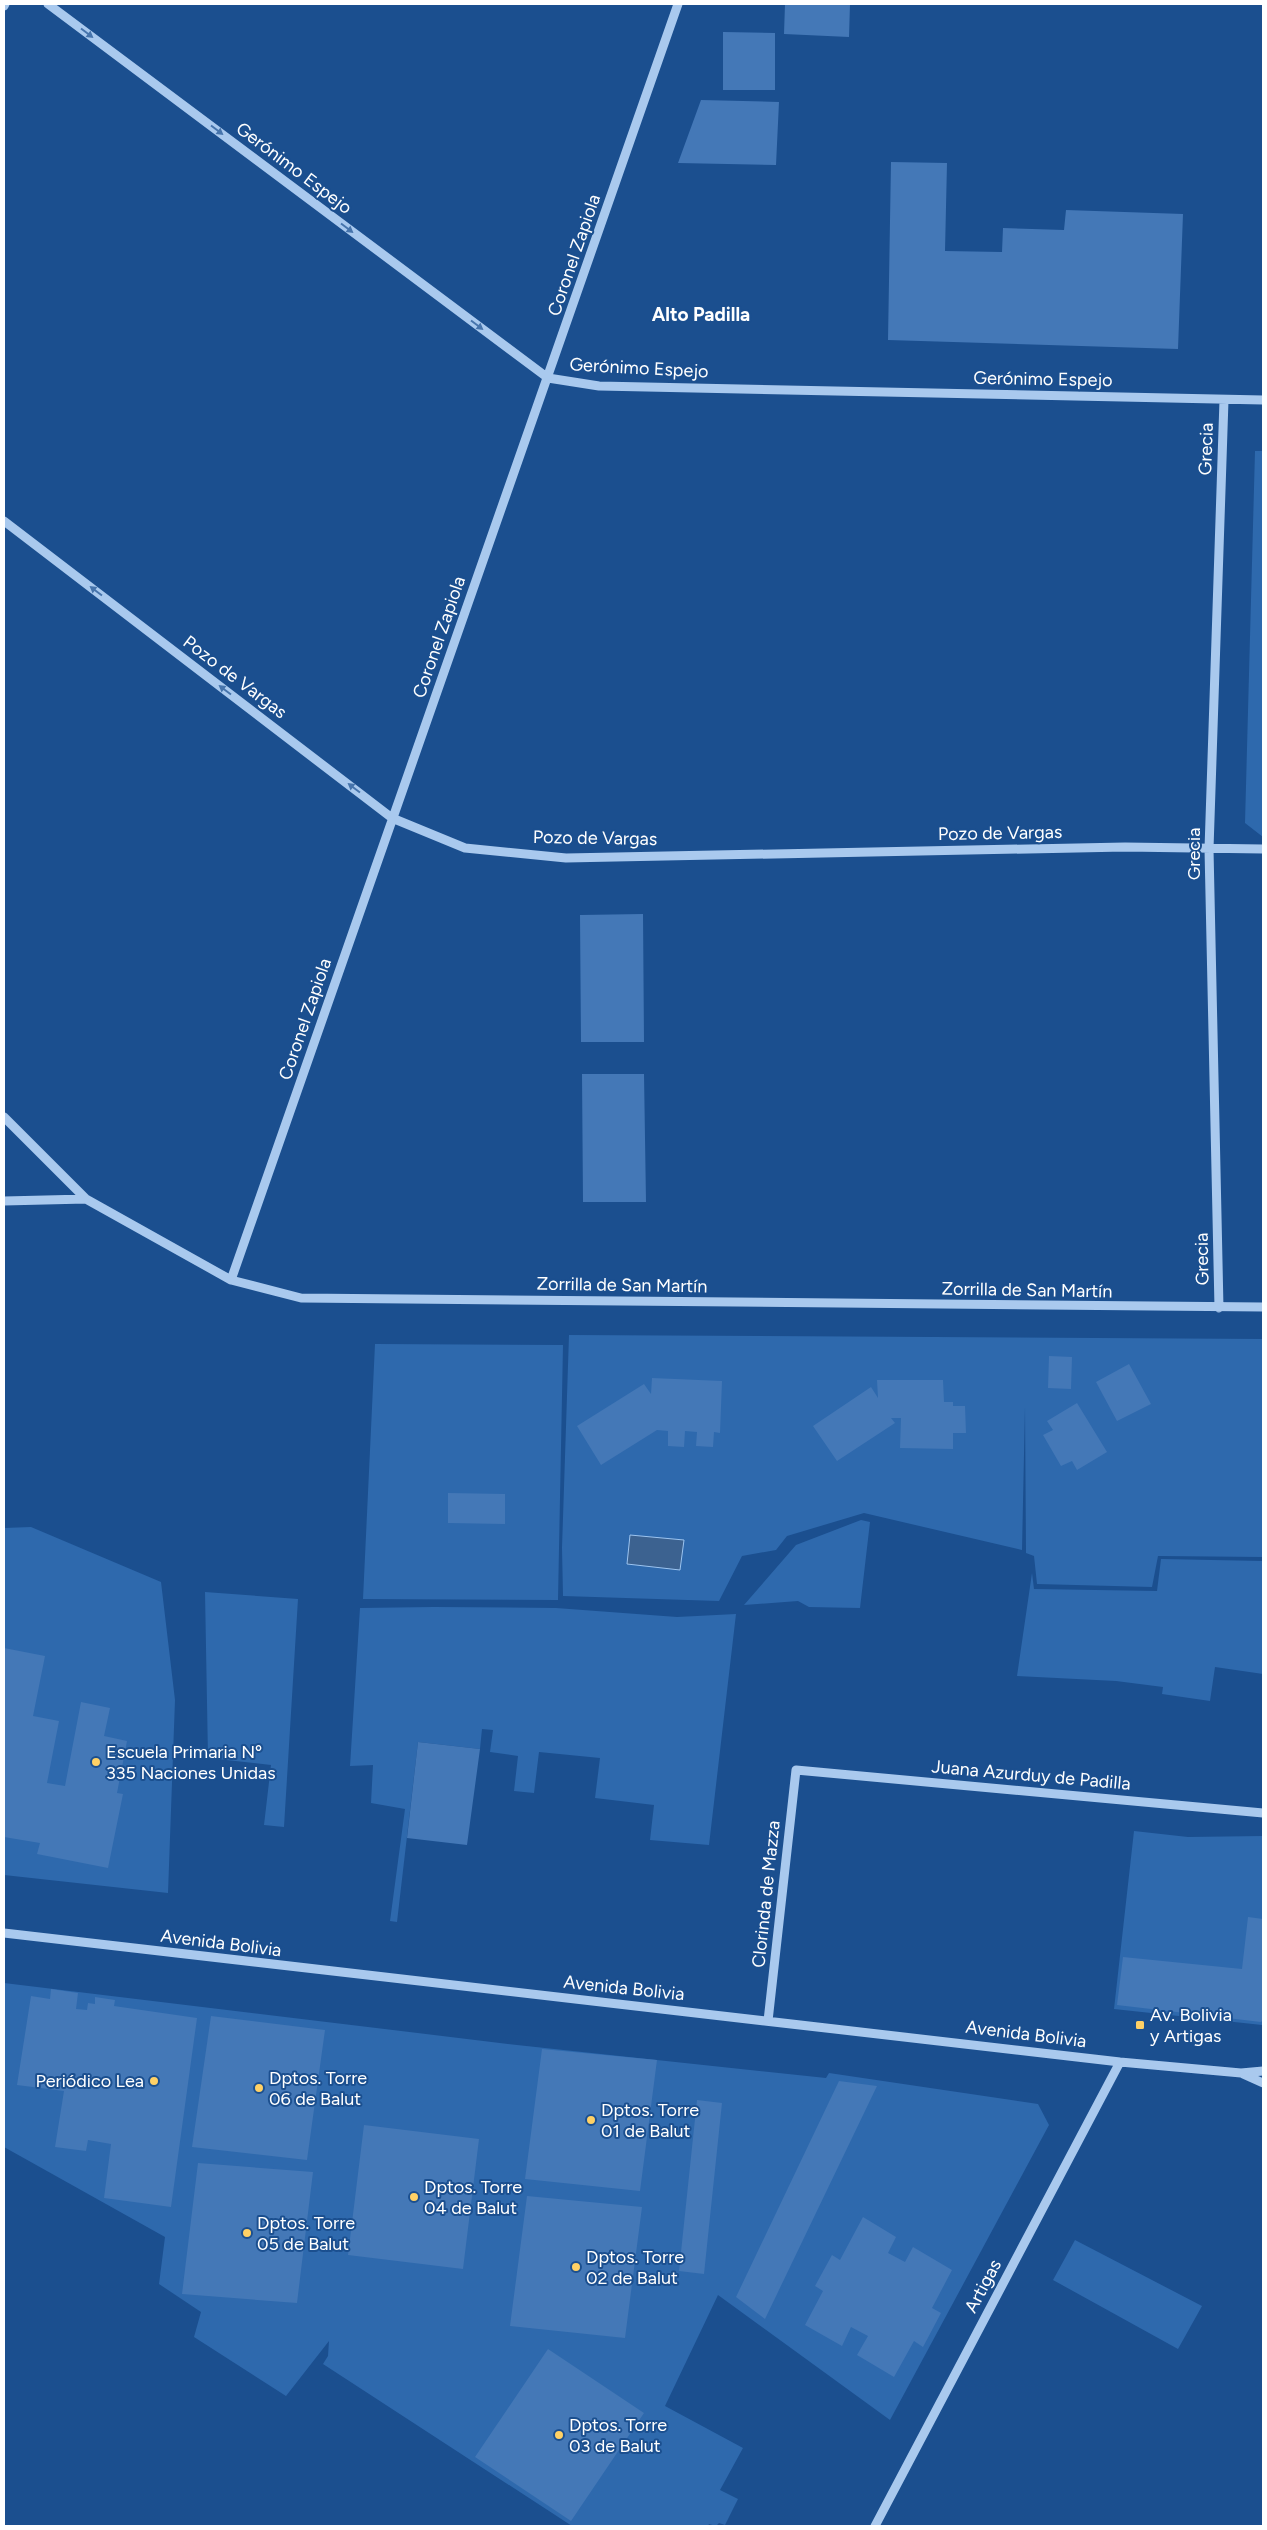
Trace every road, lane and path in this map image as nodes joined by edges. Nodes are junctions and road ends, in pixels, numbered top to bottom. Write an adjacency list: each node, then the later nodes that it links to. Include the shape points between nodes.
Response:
1 (48, 4): 3 (street, Gerónimo Espejo, one-way to 3)
2 (678, 4): 3 (street, Coronel Zapiola)
3 (548, 378): 4 (street, Gerónimo Espejo, via 599,386); 7 (street, Coronel Zapiola)
4 (1224, 400): 5 (street, Gerónimo Espejo); 8 (street, Grecia)
5 (1263, 400)
6 (4, 521): 7 (street, Pozo de Vargas, one-way to 6)
7 (392, 818): 8 (street, Pozo de Vargas, via 465,848 566,858 1125,847); 13 (street, Coronel Zapiola)
8 (1209, 849): 9 (street, Pozo de Vargas); 15 (street, Grecia)
9 (1263, 850)
10 (4, 1117): 11 (street)
11 (86, 1199): 12 (street); 13 (street, Zorrilla de San Martín)
12 (4, 1201)
13 (231, 1280): 15 (street, Zorrilla de San Martín, via 301,1298)
14 (1263, 1307): 15 (street, Zorrilla de San Martín)
15 (1219, 1308)
16 (796, 1770): 17 (street, Juana Azurduy de Padilla); 19 (street, Clorinda de Mazza)
17 (1263, 1813)
18 (4, 1933): 19 (street, Avenida Bolivia)
19 (768, 2021): 20 (street, Avenida Bolivia)
20 (1120, 2062): 22 (street, Avenida Bolivia); 24 (street, Artigas)
21 (1263, 2071): 22 (street, Avenida Bolivia)
22 (1240, 2073): 23 (street, Avenida Bolivia)
23 (1263, 2083)
24 (875, 2526)

